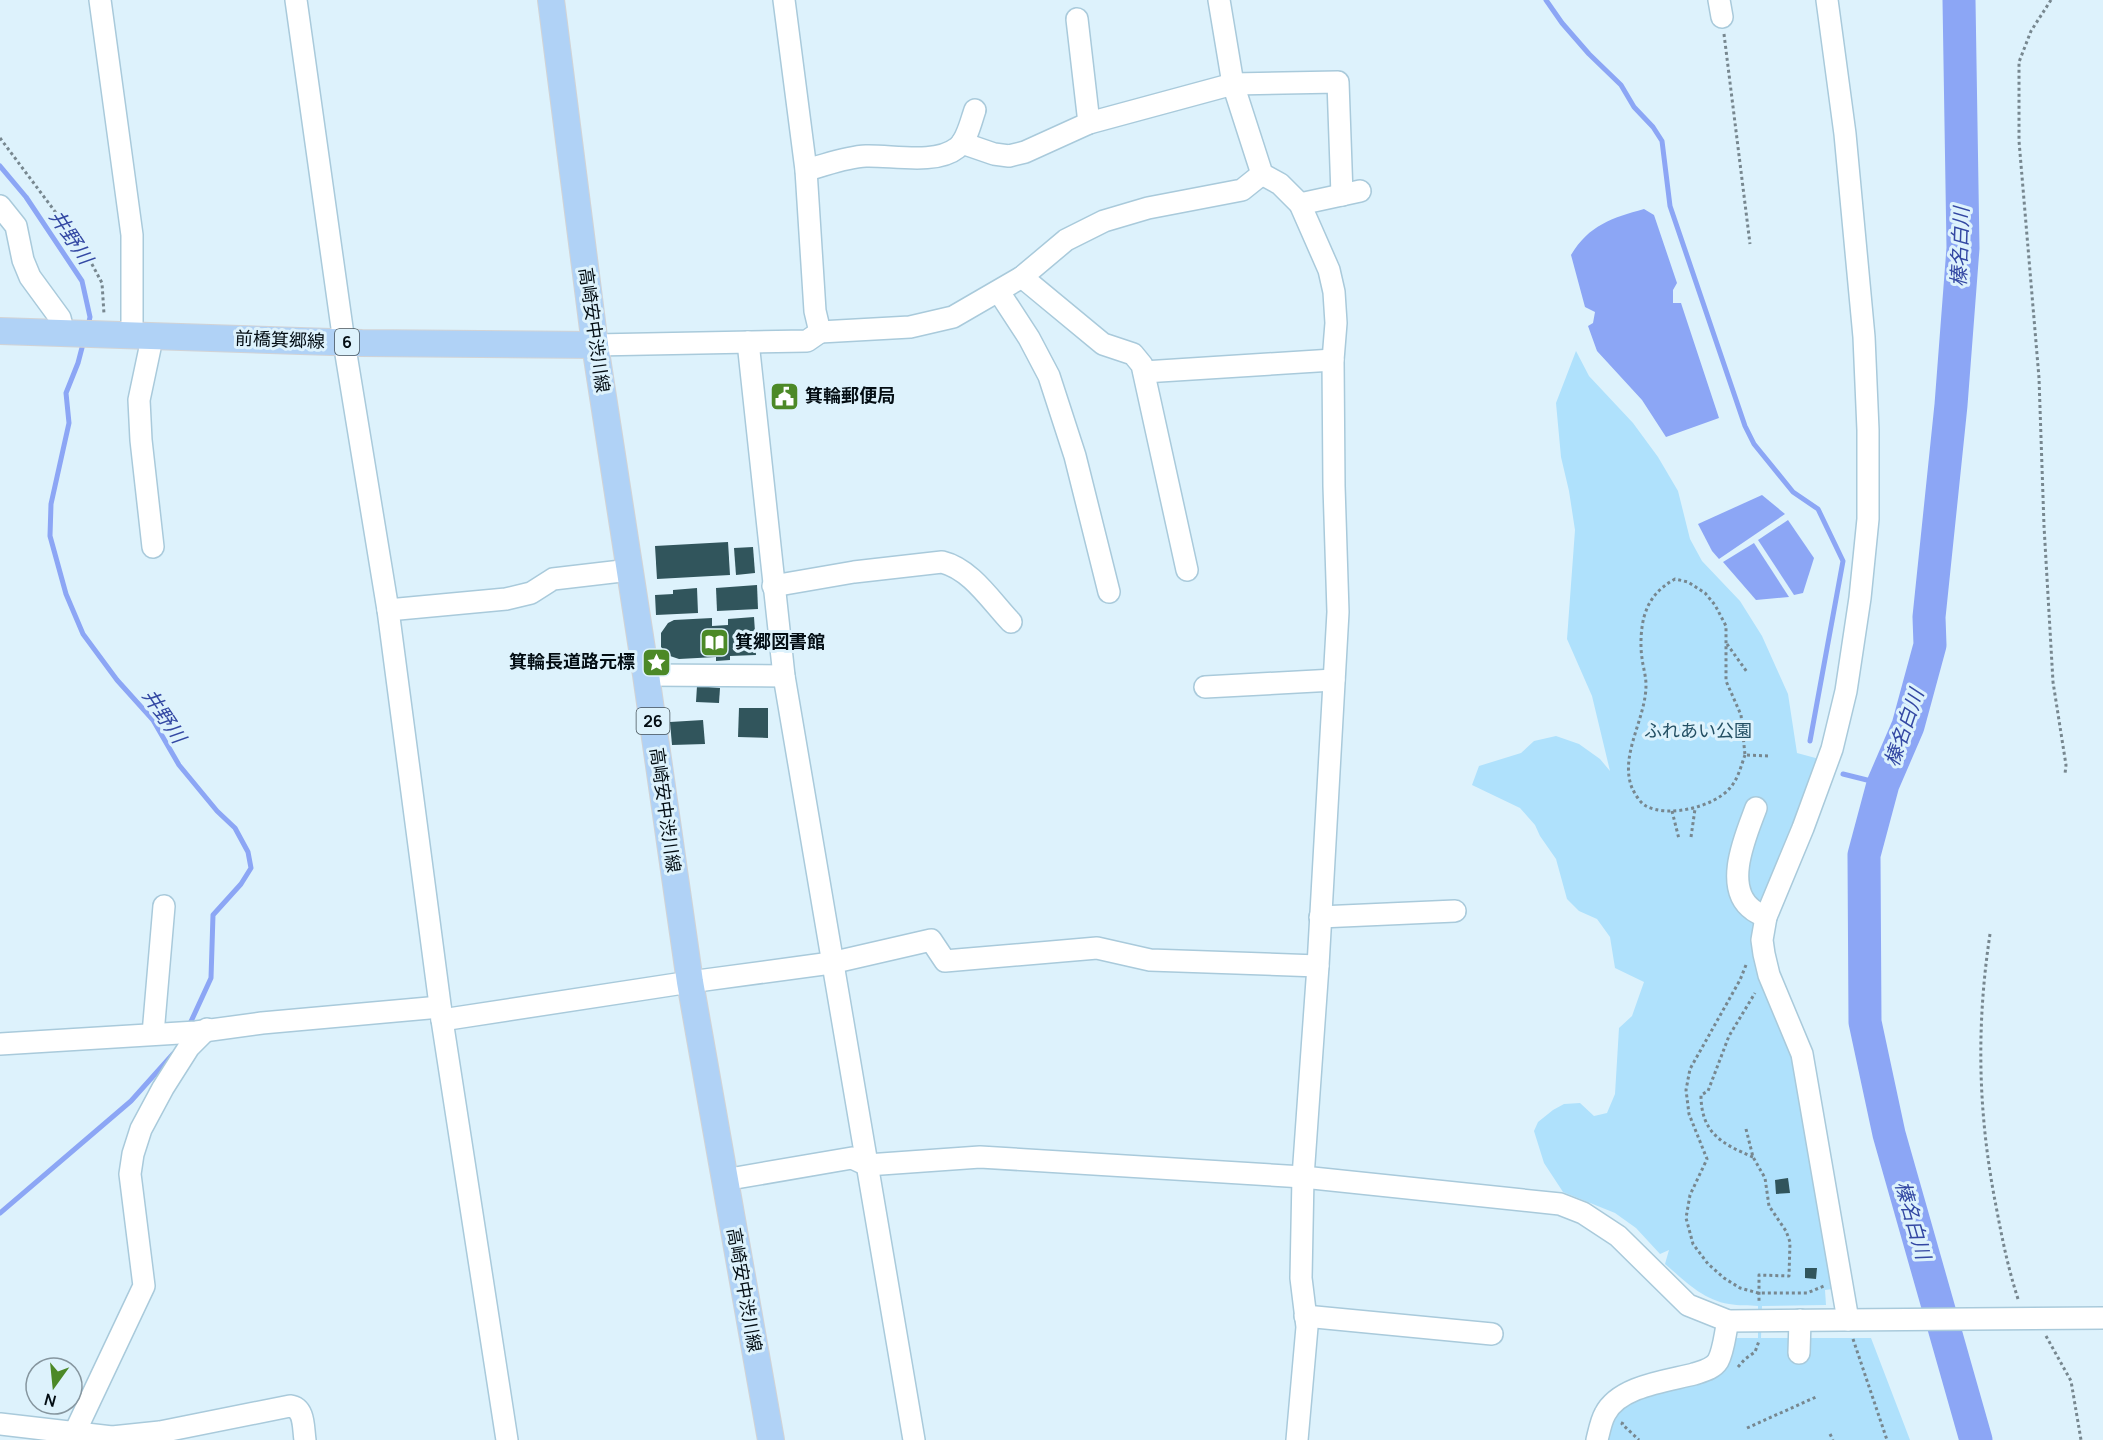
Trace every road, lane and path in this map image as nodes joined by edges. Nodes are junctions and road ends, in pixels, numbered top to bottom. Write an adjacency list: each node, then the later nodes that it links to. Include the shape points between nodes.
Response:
1 (100, 0): 25 (street, via 132,235)
2 (296, 0): 26 (street)
3 (551, 0): 28 (main road, 高崎安中渋川線 / 26)
4 (784, 0): 15 (street)
5 (1219, 0): 10 (street)
6 (1827, 0): 55 (street, via 1845,134 1864,337 1868,519 1854,643 1839,722 1806,821)
7 (2051, 0): 46 (path, via 2031,31 2019,62 2019,141 2038,378 2053,682)
8 (1721, 9): 19 (path)
9 (1077, 19): 12 (street)
10 (1233, 84): 12 (street); 16 (street); 17 (street, via 1338,82 1351,193)
11 (975, 110): 14 (street)
12 (1089, 123): 14 (street, via 1009,156)
13 (0, 138): 24 (path, via 86,253 102,283)
14 (962, 143): 15 (street, via 957,149 919,159 866,156)
15 (806, 170): 23 (street, via 815,311)
16 (1262, 174): 17 (street, via 1280,184); 20 (street, via 1242,190 1148,208 1104,221 1066,240)
17 (1300, 204): 29 (street, via 1329,270 1334,292)
18 (0, 206): 24 (street, via 16,226 30,277 64,329)
19 (1750, 244)
20 (1022, 277): 21 (street); 30 (street, via 1103,344 1133,354)
21 (999, 292): 23 (street, via 953,316 910,327); 35 (street, via 1049,376 1075,456)
22 (0, 331): 24 (main road, 前橋箕郷線 / 6)
23 (820, 332): 27 (street, via 807,341)
24 (85, 335): 25 (main road, 前橋箕郷線 / 6)
25 (141, 336): 26 (main road, 前橋箕郷線 / 6); 31 (street, via 150,348 139,400)
26 (344, 342): 28 (main road, 前橋箕郷線 / 6); 36 (street)
27 (748, 342): 28 (street); 34 (street)
28 (595, 345): 32 (main road, 高崎安中渋川線 / 26)
29 (1333, 360): 30 (street); 42 (street, via 1338,612)
30 (1144, 372): 33 (street)
31 (153, 547)
32 (630, 570): 36 (street, via 553,579 531,593 506,599); 40 (main road, 高崎安中渋川線 / 26)
33 (1187, 570)
34 (773, 586): 37 (street, via 942,562 963,571); 41 (street)
35 (1109, 592)
36 (387, 610): 62 (street)
37 (1011, 622)
38 (1726, 642): 39 (path); 44 (path, via 1726,681 1741,716); 49 (path, via 1726,626 1715,605 1688,582 1675,579 1651,599 1643,618 1641,655 1646,685 1628,768 1642,803)
39 (1747, 672)
40 (646, 675): 41 (street); 60 (main road, 高崎安中渋川線 / 26)
41 (784, 676): 58 (street)
42 (1334, 680): 43 (street); 54 (street)
43 (1205, 687)
44 (1745, 755): 45 (path); 47 (path, via 1730,788)
45 (1769, 756)
46 (2065, 774)
47 (1695, 808): 49 (path); 50 (path)
48 (1756, 808): 55 (street, via 1742,845 1738,878 1742,896 1752,909)
49 (1672, 810): 51 (path)
50 (1691, 837)
51 (1679, 839)
52 (164, 906): 64 (street)
53 (1455, 912): 54 (street)
54 (1320, 917): 59 (street)
55 (1766, 917): 57 (street)
56 (1990, 934): 76 (path, via 1981,1029 1983,1125 2007,1267)
57 (1763, 948): 72 (path, via 1753,950 1690,1069 1686,1090 1689,1114 1707,1159 1686,1218 1693,1244 1724,1278); 79 (street, via 1769,975 1802,1054)
58 (831, 963): 59 (street, via 931,940 945,961 1096,948 1150,960); 60 (street); 68 (street)
59 (1318, 966): 69 (street)
60 (690, 982): 62 (street); 70 (main road, 高崎安中渋川線 / 26)
61 (1760, 987): 67 (path, via 1729,1036 1708,1091 1701,1095 1706,1123 1720,1141)
62 (441, 1014): 63 (street, via 262,1023); 91 (street)
63 (192, 1031): 64 (street); 88 (street, via 189,1047 141,1128 133,1154 130,1174 144,1286)
64 (153, 1034): 65 (street)
65 (0, 1044)
66 (1746, 1129): 67 (path)
67 (1753, 1157): 72 (path, via 1765,1178 1769,1206 1790,1242 1789,1276 1759,1275)
68 (867, 1165): 69 (street, via 980,1157); 70 (street, via 852,1158); 93 (street)
69 (1303, 1177): 74 (street, via 1301,1278); 78 (street, via 1560,1204 1583,1213 1618,1236 1688,1305)
70 (724, 1180): 92 (main road, 高崎安中渋川線 / 26)
71 (1828, 1284): 72 (path, via 1807,1293)
72 (1758, 1293): 73 (path)
73 (1760, 1310)
74 (1305, 1316): 80 (street); 94 (street)
75 (2103, 1318): 76 (street)
76 (2027, 1319): 79 (street); 99 (path, via 2071,1381)
77 (1800, 1320): 78 (street); 79 (street); 83 (street)
78 (1728, 1321): 95 (street, via 1718,1361 1703,1377 1624,1393 1605,1414)
79 (1852, 1324): 98 (path)
80 (1492, 1334)
81 (1760, 1338): 82 (path)
82 (1755, 1352)
83 (1798, 1353)
84 (1816, 1396): 87 (path)
85 (1624, 1416): 96 (path, via 1623,1424)
86 (0, 1424): 88 (street)
87 (1747, 1428)
88 (74, 1434): 90 (street, via 140,1435 290,1406 300,1411)
89 (1830, 1434): 97 (path)
90 (305, 1440)
91 (507, 1440)
92 (771, 1440)
93 (914, 1440)
94 (1297, 1440)
95 (1597, 1440)
96 (1639, 1440)
97 (1833, 1440)
98 (1887, 1440)
99 (2081, 1440)

